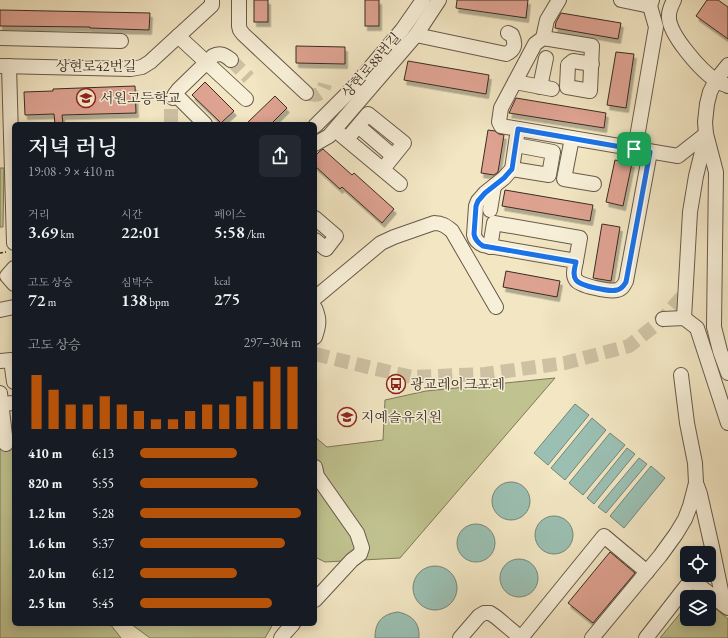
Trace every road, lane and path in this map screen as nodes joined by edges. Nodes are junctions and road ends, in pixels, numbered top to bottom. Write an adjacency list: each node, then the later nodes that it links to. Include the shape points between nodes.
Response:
1 (212, 0): 11 (street, 상현로42번길, via 212,5)
2 (239, 0): 23 (street, via 240,30)
3 (423, 0): 26 (street, 상현로88번길, via 402,30 353,88)
4 (439, 0): 10 (street)
5 (559, 0): 13 (street, via 546,20)
6 (621, 0): 8 (street)
7 (674, 0): 22 (street, via 669,14 678,39 700,68)
8 (651, 3): 35 (street, via 656,27)
9 (508, 33): 10 (street, via 512,35 515,44 511,52 506,54)
10 (416, 35): 28 (street)
11 (178, 36): 17 (street); 20 (street, 상현로42번길, via 150,62 131,69)
12 (0, 38): 14 (street)
13 (543, 38): 18 (street, via 592,46); 21 (street, via 535,44)
14 (121, 41)
15 (546, 58): 21 (street, via 546,88)
16 (231, 60): 17 (street, via 222,54 216,54)
17 (206, 62): 24 (street); 25 (street, via 174,96)
18 (592, 64)
19 (728, 65): 22 (street)
20 (4, 66): 43 (street)
21 (515, 82): 27 (street, via 502,108 499,122 501,126)
22 (722, 83): 30 (street, via 710,92 705,122)
23 (306, 93)
24 (246, 99)
25 (203, 122)
26 (317, 124)
27 (518, 129): 31 (street); 34 (street)
28 (336, 130): 32 (street); 33 (street)
29 (364, 132): 37 (street)
30 (706, 134): 36 (street, via 678,156); 54 (street, via 690,212); 59 (street, via 716,172 714,327)
31 (572, 138): 35 (street); 41 (street, via 564,179)
32 (347, 139): 37 (street, via 368,114 404,143); 38 (street)
33 (317, 143)
34 (516, 145): 39 (street); 39 (street, via 553,152 549,175)
35 (634, 149): 36 (street)
36 (650, 152): 48 (street, via 626,282 622,288 612,290 579,283 574,275)
37 (393, 156): 38 (street)
38 (382, 169): 40 (street)
39 (512, 169): 42 (street)
40 (400, 184)
41 (594, 184)
42 (494, 186): 44 (street); 47 (street, via 478,201 474,234 479,243)
43 (12, 208)
44 (490, 210)
45 (317, 220): 46 (street, via 336,236 326,249)
46 (317, 242)
47 (490, 247): 48 (street); 48 (street, via 494,223 502,224 580,238)
48 (576, 262)
49 (317, 296): 51 (street, via 381,243 434,223 443,224 452,230)
50 (12, 307): 52 (street)
51 (496, 307)
52 (0, 310)
53 (317, 313): 56 (street)
54 (684, 318): 55 (street); 62 (street, via 697,328)
55 (663, 319)
56 (317, 330)
57 (0, 361): 58 (street, via 11,360)
58 (12, 367)
59 (728, 373)
60 (681, 375): 65 (street)
61 (5, 400): 63 (street)
62 (728, 423)
63 (7, 444)
64 (317, 476): 71 (street, via 357,534 362,548 360,554)
65 (696, 483): 66 (street); 68 (street, via 685,519)
66 (710, 546)
67 (716, 567): 72 (street)
68 (647, 572): 76 (street, via 604,536); 77 (street)
69 (689, 582): 78 (street)
70 (699, 582): 72 (street)
71 (317, 598)
72 (727, 605)
73 (291, 626): 74 (street)
74 (281, 638)
75 (460, 638): 76 (street, via 479,616 490,613)
76 (521, 638)
77 (592, 638)
78 (646, 638)

